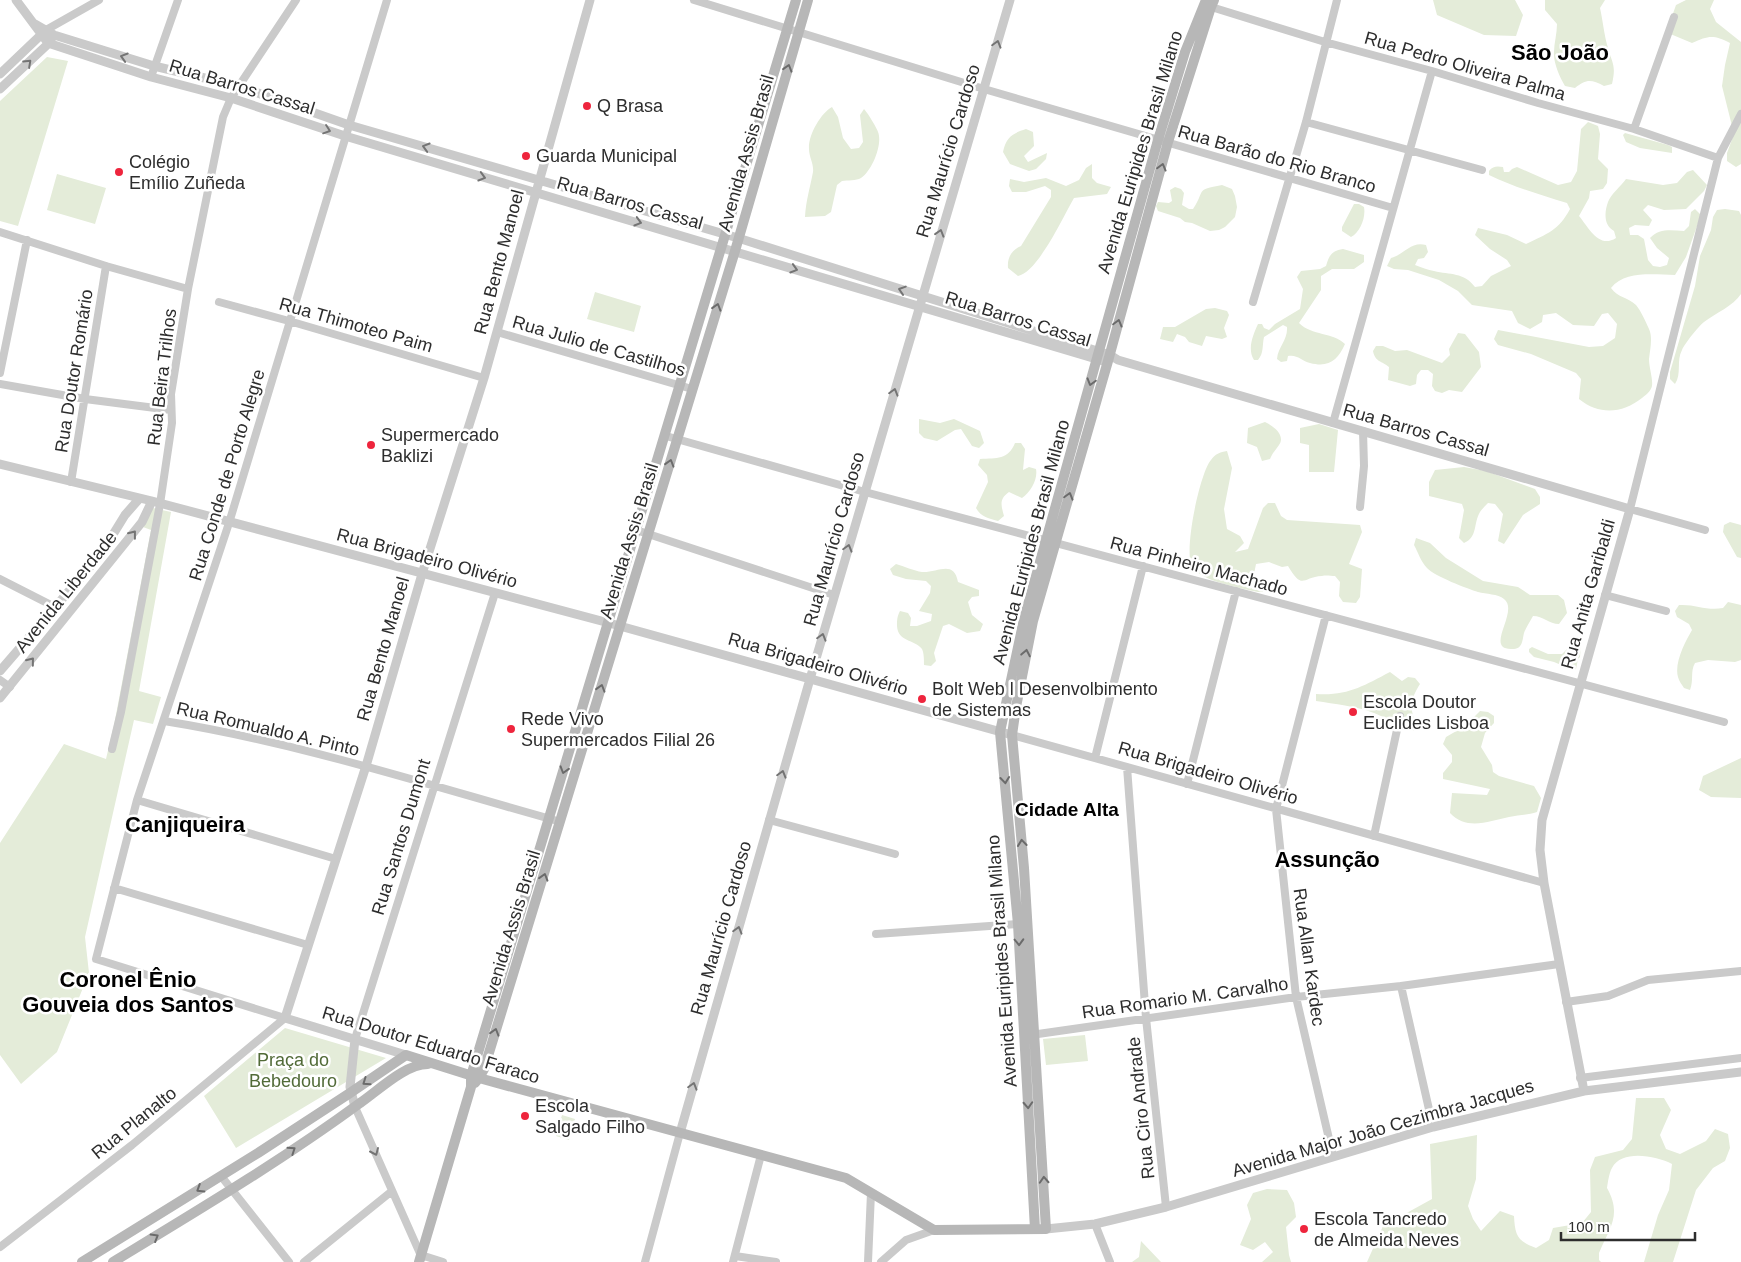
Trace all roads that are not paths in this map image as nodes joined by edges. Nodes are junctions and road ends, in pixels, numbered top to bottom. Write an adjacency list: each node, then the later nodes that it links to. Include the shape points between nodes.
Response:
1 (16, 0): 16 (street)
2 (99, 0): 16 (street, via 63,21)
3 (178, 0): 18 (street)
4 (296, 0): 22 (street, Rua Beira Trilhos)
5 (387, 0): 28 (street, Rua Conde de Porto Alegre)
6 (590, 0): 38 (street, Rua Bento Manoel)
7 (694, 0): 14 (street, Rua Barão do Rio Branco)
8 (796, 0): 14 (main road, Avenida Assis Brasil)
9 (808, 0): 15 (main road, Avenida Assis Brasil)
10 (1010, 0): 24 (street, Rua Maurício Cardoso, one-way to 10)
11 (1337, 0): 17 (street)
12 (1209, 3): 17 (street, Rua Pedro Oliveira Palma); 31 (main road, Avenida Euripides Brasil Milano, via 1185,52)
13 (1674, 17): 29 (street)
14 (788, 28): 15 (street, Rua Barão do Rio Branco); 35 (main road, Avenida Assis Brasil)
15 (799, 32): 24 (street, Rua Barão do Rio Branco); 36 (main road, Avenida Assis Brasil, one-way to 15)
16 (47, 36): 18 (street, Rua Barros Cassal, one-way to 16); 20 (street); 21 (street, Rua Barros Cassal); 23 (street, one-way to 16)
17 (1325, 42): 19 (street, Rua Pedro Oliveira Palma); 27 (street)
18 (154, 66): 21 (street); 22 (street, Rua Barros Cassal)
19 (1432, 71): 29 (street, Rua Pedro Oliveira Palma); 32 (street)
20 (0, 74)
21 (151, 77): 25 (street, Rua Barros Cassal)
22 (238, 86): 25 (street, Rua Beira Trilhos); 28 (street, Rua Barros Cassal)
23 (0, 89)
24 (984, 89): 31 (street, Rua Barão do Rio Branco); 51 (street, Rua Maurício Cardoso, one-way to 24)
25 (231, 98): 30 (street, Rua Barros Cassal, one-way to 30); 50 (street, Rua Beira Trilhos, via 223,117)
26 (1741, 114): 33 (street, Rua Anita Garibaldi)
27 (1306, 122): 32 (street); 37 (street)
28 (348, 125): 30 (street, Rua Conde de Porto Alegre); 38 (street, Rua Barros Cassal, one-way to 28)
29 (1634, 129): 33 (street, Rua Pedro Oliveira Palma)
30 (345, 136): 39 (street, Rua Barros Cassal, one-way to 39); 56 (street, Rua Conde de Porto Alegre)
31 (1163, 141): 37 (street, Rua Barão do Rio Branco); 59 (main road, Avenida Euripides Brasil Milano)
32 (1410, 149): 34 (street); 40 (street)
33 (1718, 158): 77 (street, Rua Anita Garibaldi)
34 (1482, 170)
35 (744, 174): 36 (main road); 42 (main road, Avenida Assis Brasil)
36 (755, 178): 43 (main road, Avenida Assis Brasil)
37 (1289, 178): 40 (street, Rua Barão do Rio Branco); 53 (street)
38 (539, 180): 39 (street, Rua Bento Manoel); 42 (street, Rua Barros Cassal)
39 (535, 192): 45 (street, Rua Barros Cassal, one-way to 45); 58 (street, Rua Bento Manoel)
40 (1393, 208): 67 (street)
41 (0, 232): 44 (street)
42 (725, 235): 43 (street, Rua Barros Cassal); 45 (main road, Avenida Assis Brasil)
43 (738, 238): 46 (main road, Avenida Assis Brasil); 48 (street, Rua Barros Cassal)
44 (27, 240): 47 (street); 60 (street)
45 (721, 246): 46 (street, Rua Barros Cassal); 63 (main road, Avenida Assis Brasil)
46 (735, 251): 49 (street, Rua Barros Cassal, one-way to 49); 64 (main road, Avenida Assis Brasil, one-way to 46)
47 (106, 266): 50 (street); 65 (street, Rua Doutor Romário)
48 (837, 270): 49 (street); 51 (street, Rua Barros Cassal, one-way to 48)
49 (833, 281): 54 (street, Rua Barros Cassal)
50 (188, 289): 66 (street, Rua Beira Trilhos, via 171,394)
51 (922, 296): 54 (street, Rua Maurício Cardoso); 55 (street, Rua Barros Cassal)
52 (219, 302): 56 (street, Rua Thimoteo Paim)
53 (1253, 302)
54 (918, 307): 57 (street, Rua Barros Cassal); 73 (street, Rua Maurício Cardoso, one-way to 54)
55 (996, 320): 57 (street); 59 (street, Rua Barros Cassal)
56 (290, 321): 61 (street, Rua Thimoteo Paim); 78 (street, Rua Conde de Porto Alegre)
57 (993, 329): 59 (street, Rua Barros Cassal)
58 (497, 332): 61 (street, Rua Bento Manoel); 63 (street, Rua Julio de Castilhos)
59 (1106, 357): 67 (street, Rua Barros Cassal); 82 (main road, Avenida Euripides Brasil Milano)
60 (0, 373)
61 (484, 378): 84 (street, Rua Bento Manoel)
62 (0, 384): 65 (street)
63 (680, 386): 64 (street, Rua Julio de Castilhos); 69 (main road, Avenida Assis Brasil)
64 (692, 389): 70 (main road, Avenida Assis Brasil)
65 (85, 399): 66 (street); 72 (street, Rua Doutor Romário)
66 (172, 410): 75 (street, Rua Beira Trilhos)
67 (1333, 423): 68 (street, Rua Barros Cassal)
68 (1363, 431): 76 (street); 77 (street, Rua Barros Cassal)
69 (666, 436): 70 (street, Rua Pinheiro Machado); 79 (main road, Avenida Assis Brasil)
70 (677, 439): 73 (street, Rua Pinheiro Machado); 81 (main road, Avenida Assis Brasil, one-way to 70)
71 (0, 464): 72 (street, Rua Brigadeiro Olivério)
72 (71, 482): 74 (street, Rua Brigadeiro Olivério)
73 (865, 492): 82 (street, Rua Pinheiro Machado); 90 (street, Rua Maurício Cardoso, one-way to 73)
74 (139, 499): 75 (street, Rua Brigadeiro Olivério); 85 (street, Avenida Liberdade)
75 (156, 503): 78 (street, Rua Brigadeiro Olivério); 87 (street, Avenida Liberdade, one-way to 75); 110 (street, Rua Beira Trilhos)
76 (1360, 507)
77 (1630, 509): 80 (street, Rua Barros Cassal); 91 (street, Rua Anita Garibaldi)
78 (229, 523): 84 (street, Rua Brigadeiro Olivério); 105 (street, Rua Conde de Porto Alegre)
79 (636, 530): 81 (street); 96 (main road, Avenida Assis Brasil)
80 (1704, 530)
81 (648, 534): 90 (street); 97 (main road, Avenida Assis Brasil)
82 (1051, 542): 83 (street, Rua Pinheiro Machado); 95 (main road, Avenida Euripides Brasil Milano)
83 (1143, 566): 88 (street, Rua Pinheiro Machado); 112 (street)
84 (422, 574): 89 (street, Rua Brigadeiro Olivério); 113 (street, Rua Bento Manoel)
85 (81, 577): 87 (street); 92 (street, Avenida Liberdade)
86 (0, 579): 92 (street)
87 (91, 586): 102 (street, Avenida Liberdade, one-way to 87)
88 (1236, 591): 94 (street, Rua Pinheiro Machado); 115 (street)
89 (495, 593): 96 (street, Rua Brigadeiro Olivério); 116 (street, Rua Santos Dumont)
90 (834, 595): 99 (street, Rua Maurício Cardoso, one-way to 90)
91 (1606, 595): 93 (street); 101 (street, Rua Anita Garibaldi)
92 (55, 607): 98 (street, Avenida Liberdade)
93 (1666, 612)
94 (1326, 615): 101 (street, Rua Pinheiro Machado); 118 (street, Rua Allan Kardec)
95 (1028, 620): 107 (main road, Avenida Euripides Brasil Milano); 108 (main road, Avenida Euripides Brasil Milano, one-way to 95)
96 (609, 623): 97 (street, Rua Brigadeiro Olivério); 109 (main road, Avenida Assis Brasil)
97 (620, 626): 99 (street, Rua Brigadeiro Olivério); 111 (main road, Avenida Assis Brasil, one-way to 97)
98 (0, 671)
99 (810, 679): 107 (street, Rua Brigadeiro Olivério); 120 (street, Rua Maurício Cardoso, one-way to 99)
100 (0, 680): 102 (street)
101 (1580, 683): 106 (street, Rua Pinheiro Machado); 127 (street, Rua Anita Garibaldi, via 1542,820 1540,850)
102 (10, 687): 103 (street, Avenida Liberdade)
103 (0, 698)
104 (1400, 716): 122 (street)
105 (164, 720): 113 (street, Rua Romualdo A. Pinto); 117 (street, Rua Conde de Porto Alegre)
106 (1724, 722)
107 (1000, 732): 108 (street, Rua Brigadeiro Olivério); 126 (main road, Avenida Euripides Brasil Milano, one-way to 126)
108 (1012, 735): 112 (street, Rua Brigadeiro Olivério); 125 (main road, Avenida Euripides Brasil Milano, one-way to 108)
109 (572, 746): 111 (main road); 119 (main road, Avenida Assis Brasil, one-way to 119)
110 (112, 748)
111 (583, 749): 121 (main road, Avenida Assis Brasil)
112 (1096, 758): 114 (street, Rua Brigadeiro Olivério)
113 (366, 766): 116 (street, Rua Romualdo A. Pinto); 124 (street, Rua Bento Manoel)
114 (1127, 767): 115 (street, Rua Brigadeiro Olivério); 143 (street, Rua Ciro Andrade)
115 (1187, 784): 118 (street, Rua Brigadeiro Olivério)
116 (434, 786): 119 (street, Rua Romualdo A. Pinto); 146 (street, Rua Santos Dumont)
117 (137, 800): 124 (street); 128 (street, Rua Conde de Porto Alegre)
118 (1276, 809): 122 (street, Rua Brigadeiro Olivério); 139 (street, Rua Allan Kardec)
119 (550, 819): 121 (street, Rua Romualdo A. Pinto); 129 (main road, Avenida Assis Brasil)
120 (769, 820): 123 (street); 159 (street, Rua Maurício Cardoso, one-way to 120)
121 (561, 822): 130 (main road, Avenida Assis Brasil, one-way to 121)
122 (1374, 836): 127 (street, Rua Brigadeiro Olivério)
123 (895, 854)
124 (336, 859): 133 (street, Rua Bento Manoel)
125 (1024, 868): 126 (main road); 136 (main road, Avenida Euripides Brasil Milano)
126 (1014, 869): 131 (main road, Avenida Euripides Brasil Milano)
127 (1544, 883): 134 (street, Rua Anita Garibaldi)
128 (114, 888): 133 (street); 142 (street, Rua Conde de Porto Alegre, via 96,959)
129 (525, 901): 130 (main road); 141 (main road, Avenida Assis Brasil)
130 (535, 905): 141 (main road, Avenida Assis Brasil)
131 (1018, 924): 132 (street); 137 (main road, Avenida Euripides Brasil Milano, one-way to 137)
132 (876, 934)
133 (308, 945): 142 (street, Rua Bento Manoel)
134 (1559, 964): 138 (street, Rua Romario M. Carvalho); 140 (street, Rua Anita Garibaldi)
135 (1741, 971): 140 (street, via 1648,980 1608,996)
136 (1031, 984): 137 (main road); 144 (main road, Avenida Euripides Brasil Milano)
137 (1020, 986): 145 (main road, Avenida Euripides Brasil Milano)
138 (1401, 986): 139 (street, Rua Romario M. Carvalho); 158 (street)
139 (1296, 997): 143 (street, Rua Romario M. Carvalho); 163 (street, Rua Allan Kardec)
140 (1566, 1002): 153 (street, Rua Anita Garibaldi)
141 (496, 1014): 154 (main road, Avenida Assis Brasil)
142 (285, 1018): 146 (street, Rua Doutor Eduardo Faraco); 173 (street, Rua Planalto, via 132,1145)
143 (1146, 1018): 144 (street, Rua Romario M. Carvalho); 168 (street, Rua Ciro Andrade)
144 (1036, 1034): 145 (street, Rua Romario M. Carvalho); 151 (main road, Avenida Euripides Brasil Milano)
145 (1024, 1036): 150 (main road, Avenida Euripides Brasil Milano)
146 (355, 1039): 147 (street, Rua Doutor Eduardo Faraco); 156 (street, Rua Santos Dumont)
147 (406, 1054): 149 (main road, Rua Doutor Eduardo Faraco); 156 (main road, one-way to 156)
148 (1741, 1058): 153 (street)
149 (435, 1064): 154 (main road, Rua Doutor Eduardo Faraco); 157 (main road, via 419,1064 408,1069)
150 (1026, 1072): 151 (main road); 161 (main road, Avenida Euripides Brasil Milano, one-way to 161)
151 (1038, 1072): 160 (main road, Avenida Euripides Brasil Milano)
152 (1741, 1072): 155 (street, Avenida Major João Cezimbra Jacques)
153 (1580, 1078): 155 (street, Rua Anita Garibaldi)
154 (474, 1080): 159 (main road, Rua Doutor Eduardo Faraco); 175 (main road, Avenida Assis Brasil)
155 (1584, 1091): 158 (street, Avenida Major João Cezimbra Jacques)
156 (350, 1094): 157 (street); 164 (main road)
157 (355, 1107): 165 (main road, one-way to 157); 166 (street, one-way to 166)
158 (1433, 1127): 163 (street, Avenida Major João Cezimbra Jacques)
159 (680, 1133): 162 (main road, Rua Doutor Eduardo Faraco); 181 (street, Rua Maurício Cardoso)
160 (1042, 1153): 161 (main road); 171 (main road, Avenida Euripides Brasil Milano, one-way to 160)
161 (1030, 1154): 170 (main road, Avenida Euripides Brasil Milano)
162 (761, 1155): 167 (main road, Rua Doutor Eduardo Faraco, via 846,1178); 174 (street)
163 (1333, 1156): 168 (street, Avenida Major João Cezimbra Jacques)
164 (221, 1176): 165 (street); 176 (main road, one-way to 176)
165 (232, 1190): 177 (main road, one-way to 165); 178 (street)
166 (392, 1191): 175 (street); 179 (street)
167 (871, 1193): 172 (main road, Rua Doutor Eduardo Faraco); 183 (street)
168 (1166, 1207): 169 (street, Avenida Major João Cezimbra Jacques)
169 (1096, 1224): 171 (street, Avenida Major João Cezimbra Jacques); 185 (street)
170 (1035, 1229): 171 (main road); 172 (main road)
171 (1046, 1229)
172 (934, 1230): 184 (street, via 906,1240)
173 (0, 1247)
174 (734, 1259): 182 (street)
175 (421, 1260): 180 (street)
176 (82, 1262)
177 (113, 1262)
178 (289, 1262)
179 (304, 1262)
180 (443, 1262)
181 (645, 1262)
182 (776, 1262)
183 (868, 1262)
184 (880, 1262)
185 (1110, 1262)

